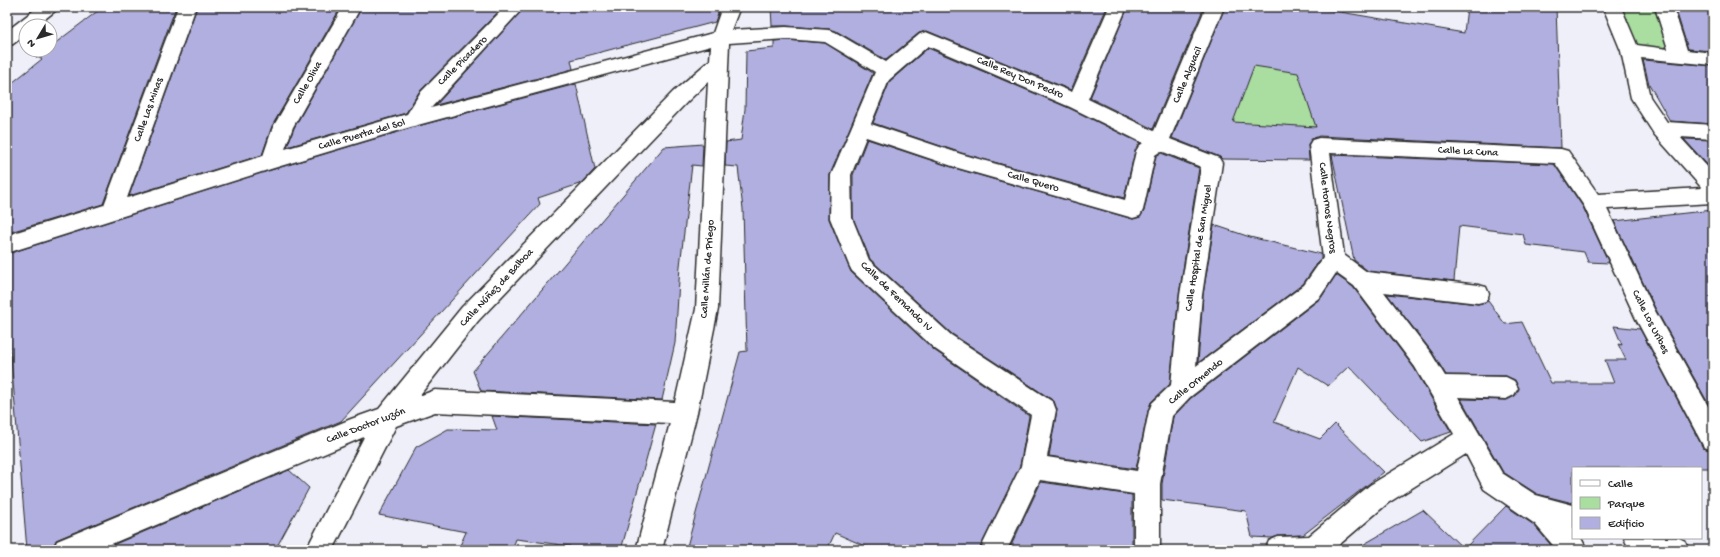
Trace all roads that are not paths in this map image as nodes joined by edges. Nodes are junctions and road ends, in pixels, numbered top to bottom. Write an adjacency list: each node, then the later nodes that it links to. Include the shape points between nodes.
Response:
1 (49, 7): 11 (street)
2 (187, 7): 28 (street, Calle Las Minas)
3 (352, 7): 24 (street, Calle Oliva, via 283,127)
4 (516, 7): 18 (street, Calle Picadero, via 427,98)
5 (731, 7): 10 (street, Calle Millán de Priego)
6 (1118, 7): 17 (street)
7 (1214, 7): 22 (street, Calle Alguacil)
8 (1612, 7): 12 (street)
9 (1664, 7): 13 (street)
10 (720, 38): 15 (street, Calle Millán de Priego); 16 (street, via 786,33 829,36); 18 (street, Calle Puerta del Sol)
11 (7, 40)
12 (1630, 51): 13 (street); 20 (street, via 1641,98)
13 (1680, 56): 14 (street)
14 (1713, 59)
15 (720, 61): 36 (street, Calle Millán de Priego, via 707,309); 37 (street, Calle Núñez de Balboa, via 680,97 470,314)
16 (887, 70): 17 (street, Calle Rey Don Pedro, via 926,38); 19 (street, Calle de Fernando IV, via 881,77)
17 (1077, 102): 22 (street, Calle Rey Don Pedro)
18 (414, 119): 24 (street, Calle Puerta del Sol)
19 (860, 128): 22 (street, Calle Quero, via 958,161 1133,210 1146,152); 40 (street, Calle de Fernando IV, via 842,175 841,218 860,266 943,342 1044,410)
20 (1661, 129): 21 (street); 25 (street)
21 (1713, 132)
22 (1159, 142): 35 (street, Calle Hospital de San Miguel, via 1212,163 1191,295)
23 (1319, 145): 27 (street, Calle La Cuna, via 1561,156); 30 (street, Calle Hornos Negros)
24 (271, 161): 28 (street, Calle Puerta del Sol)
25 (1713, 186)
26 (1713, 195): 27 (street)
27 (1592, 202): 39 (street, Calle Los Uribes, via 1645,314)
28 (112, 212): 29 (street, Calle Puerta del Sol)
29 (7, 244)
30 (1334, 259): 31 (street, Calle Hornos Negros); 35 (street, Calle Ormendo, via 1312,291)
31 (1362, 280): 32 (street, Calle Hornos Negros); 33 (street, Calle Hornos Negros, via 1423,360)
32 (1478, 294)
33 (1439, 386): 34 (street); 38 (street, Calle Hornos Negros)
34 (1506, 388)
35 (1182, 390): 41 (street, Calle Ormendo, via 1161,411)
36 (685, 413): 37 (street, Calle Doctor Luzón, via 435,400); 47 (street, Calle Millán de Priego)
37 (388, 416): 45 (street, Calle Doctor Luzón); 46 (street, Calle Núñez de Balboa)
38 (1470, 438): 42 (street, Calle Hornos Negros, via 1493,481); 51 (street, via 1379,494 1314,548)
39 (1713, 439)
40 (1033, 467): 41 (street); 48 (street, Calle de Fernando IV)
41 (1147, 484): 49 (street, Calle Ormendo)
42 (1528, 504): 43 (street); 52 (street, via 1544,515)
43 (1572, 518)
44 (1640, 539): 53 (street)
45 (66, 550)
46 (319, 550)
47 (649, 550)
48 (993, 550)
49 (1147, 550)
50 (1278, 550): 51 (street)
51 (1293, 550)
52 (1574, 550)
53 (1676, 550)

